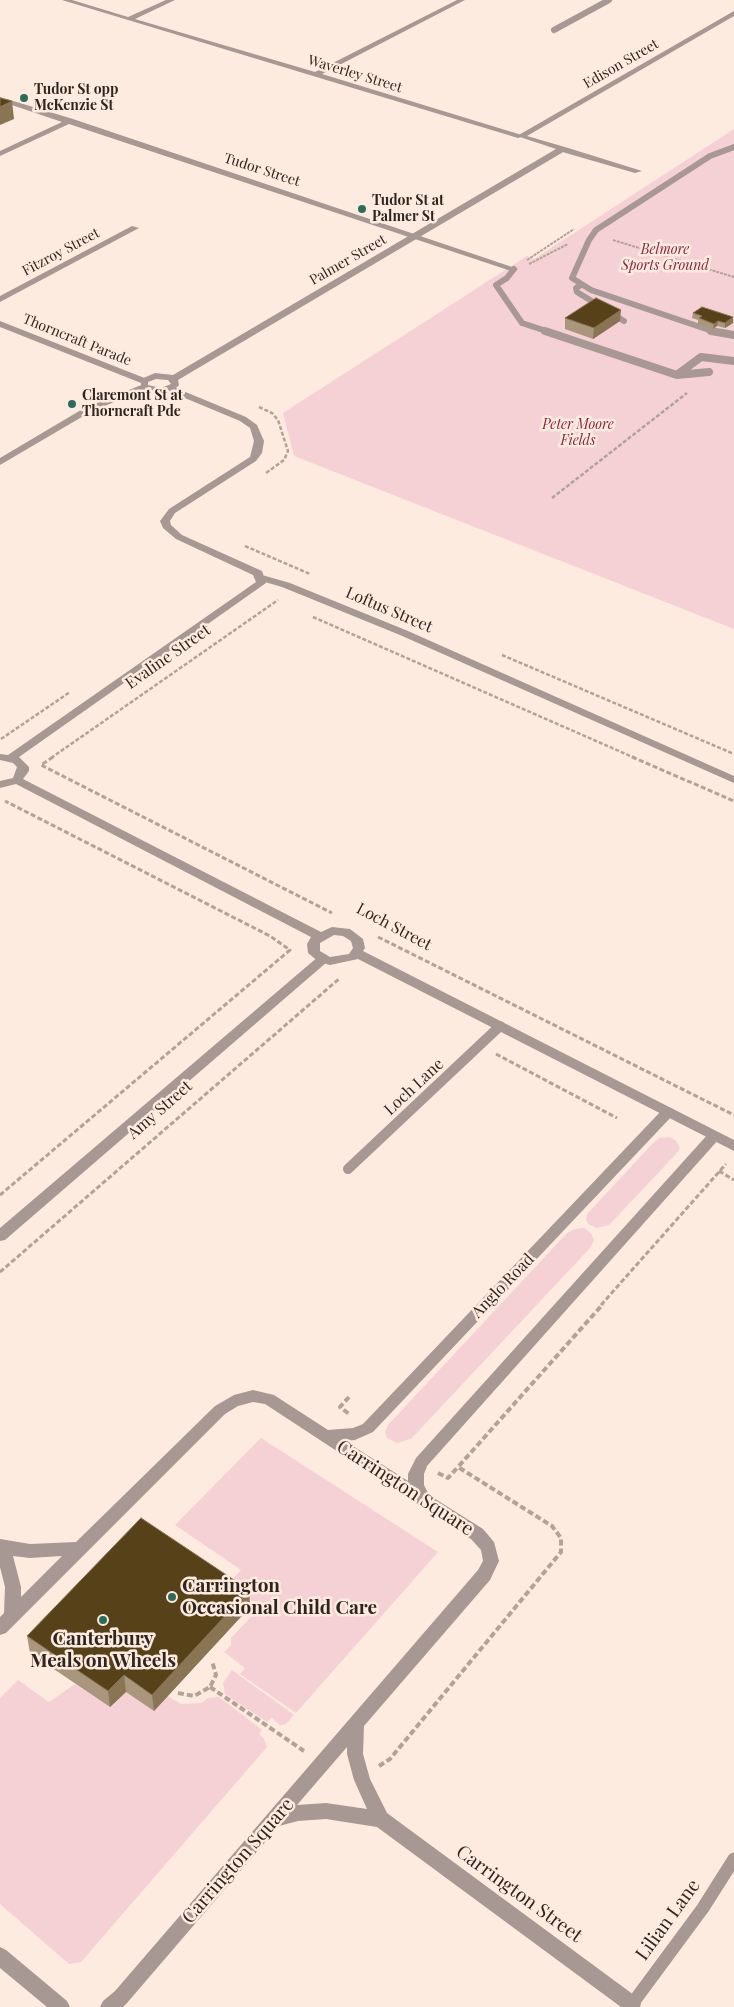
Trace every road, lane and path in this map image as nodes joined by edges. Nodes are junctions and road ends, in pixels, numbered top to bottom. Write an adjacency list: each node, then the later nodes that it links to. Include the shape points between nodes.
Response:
1 (65, 0): 6 (street, Waverley Street)
2 (172, 0): 6 (street)
3 (462, 0): 8 (street)
4 (609, 0): 7 (lane)
5 (734, 13): 11 (street, Edison Street)
6 (129, 19): 8 (street, Waverley Street)
7 (554, 30)
8 (315, 75): 11 (street, Waverley Street)
9 (0, 99): 10 (street, Tudor Street)
10 (70, 121): 14 (street); 18 (street, Tudor Street)
11 (521, 136): 13 (street, Waverley Street)
12 (734, 147): 17 (lane, via 710,156)
13 (562, 149): 15 (street, Waverley Street); 18 (street, Palmer Street)
14 (0, 154)
15 (638, 170)
16 (135, 228): 22 (street, Fitzroy Street)
17 (593, 234): 19 (path); 20 (path); 21 (lane, via 574,268 572,278)
18 (416, 236): 19 (street, Tudor Street); 29 (street, Palmer Street)
19 (514, 269): 28 (lane, via 496,285 522,323)
20 (734, 277)
21 (581, 285): 23 (lane, via 576,288 577,292); 25 (lane, via 714,332)
22 (0, 299)
23 (624, 321)
24 (0, 324): 30 (street, Thorncraft Parade)
25 (734, 335)
26 (734, 361): 28 (lane, via 702,357)
27 (710, 372): 28 (lane)
28 (677, 375): 35 (path, via 700,383)
29 (173, 379): 30 (street, via 160,376); 31 (street, via 176,383)
30 (144, 384): 31 (street, via 156,391); 33 (street, via 95,406)
31 (170, 389): 37 (street, Loftus Street, via 243,419 257,432 259,447 253,459 179,506 165,521 168,530 249,567)
32 (272, 413): 34 (path, via 282,427 287,456)
33 (0, 462)
34 (260, 476)
35 (552, 498)
36 (244, 545): 38 (path, Evaline Street, via 314,575)
37 (262, 578): 38 (street, Loftus Street); 44 (street, Evaline Street, via 258,587)
38 (295, 588): 39 (path, Evaline Street); 47 (street, Loftus Street)
39 (276, 601): 40 (path); 45 (path, Evaline Street)
40 (285, 605)
41 (311, 616): 50 (path)
42 (498, 654): 43 (path)
43 (734, 754)
44 (6, 757): 46 (street, via 17,760 23,767 24,771)
45 (41, 765): 51 (path, Loch Street)
46 (17, 780): 48 (street); 53 (street)
47 (734, 780)
48 (0, 785)
49 (0, 799): 68 (path, via 270,936 290,950)
50 (734, 801)
51 (338, 916)
52 (371, 934): 60 (path, Loch Street)
53 (319, 936): 54 (street, via 332,931 346,932 357,939); 55 (street, via 313,948)
54 (357, 953): 55 (street, via 346,960); 57 (street)
55 (323, 959): 69 (street, Amy Street)
56 (344, 975): 70 (path, Amy Street)
57 (500, 1026): 59 (street); 65 (lane, Loch Lane)
58 (495, 1054): 61 (path)
59 (668, 1112): 62 (street); 73 (street, Anglo Road, via 368,1428 355,1434)
60 (734, 1116)
61 (617, 1118)
62 (714, 1136): 63 (street); 76 (street, via 421,1462 416,1485)
63 (734, 1146)
64 (726, 1164): 66 (path)
65 (348, 1169)
66 (719, 1172): 67 (path); 74 (path)
67 (734, 1180)
68 (0, 1195)
69 (0, 1236)
70 (0, 1272)
71 (349, 1397): 72 (path, via 340,1407)
72 (353, 1418)
73 (326, 1436): 76 (street, Carrington Square); 78 (street, Carrington Square, via 269,1399 253,1396 234,1401 220,1410)
74 (458, 1467): 75 (path, via 448,1478); 86 (path, via 552,1526 561,1538 561,1552 386,1764)
75 (433, 1470)
76 (424, 1500): 84 (street, Carrington Square, via 477,1534 488,1547 491,1561 484,1575)
77 (2, 1547): 78 (street, via 30,1551); 79 (street, via 13,1587)
78 (80, 1549): 79 (street, Carrington Square)
79 (12, 1616): 80 (street, Carrington Square)
80 (0, 1628)
81 (212, 1661): 82 (path, via 216,1675)
82 (210, 1687): 83 (path, via 194,1696); 85 (path)
83 (178, 1693)
84 (356, 1724): 87 (street, Carrington Square); 88 (street, Carrington Street, via 355,1754 362,1780)
85 (306, 1752)
86 (374, 1767)
87 (274, 1819): 88 (street, Carrington Street, via 326,1811); 93 (street, Carrington Square)
88 (381, 1819): 91 (street, Carrington Street)
89 (734, 1859): 91 (lane, Lilian Lane, via 703,1908)
90 (4, 1962): 92 (street)
91 (631, 2005)
92 (61, 2007)
93 (109, 2007)

